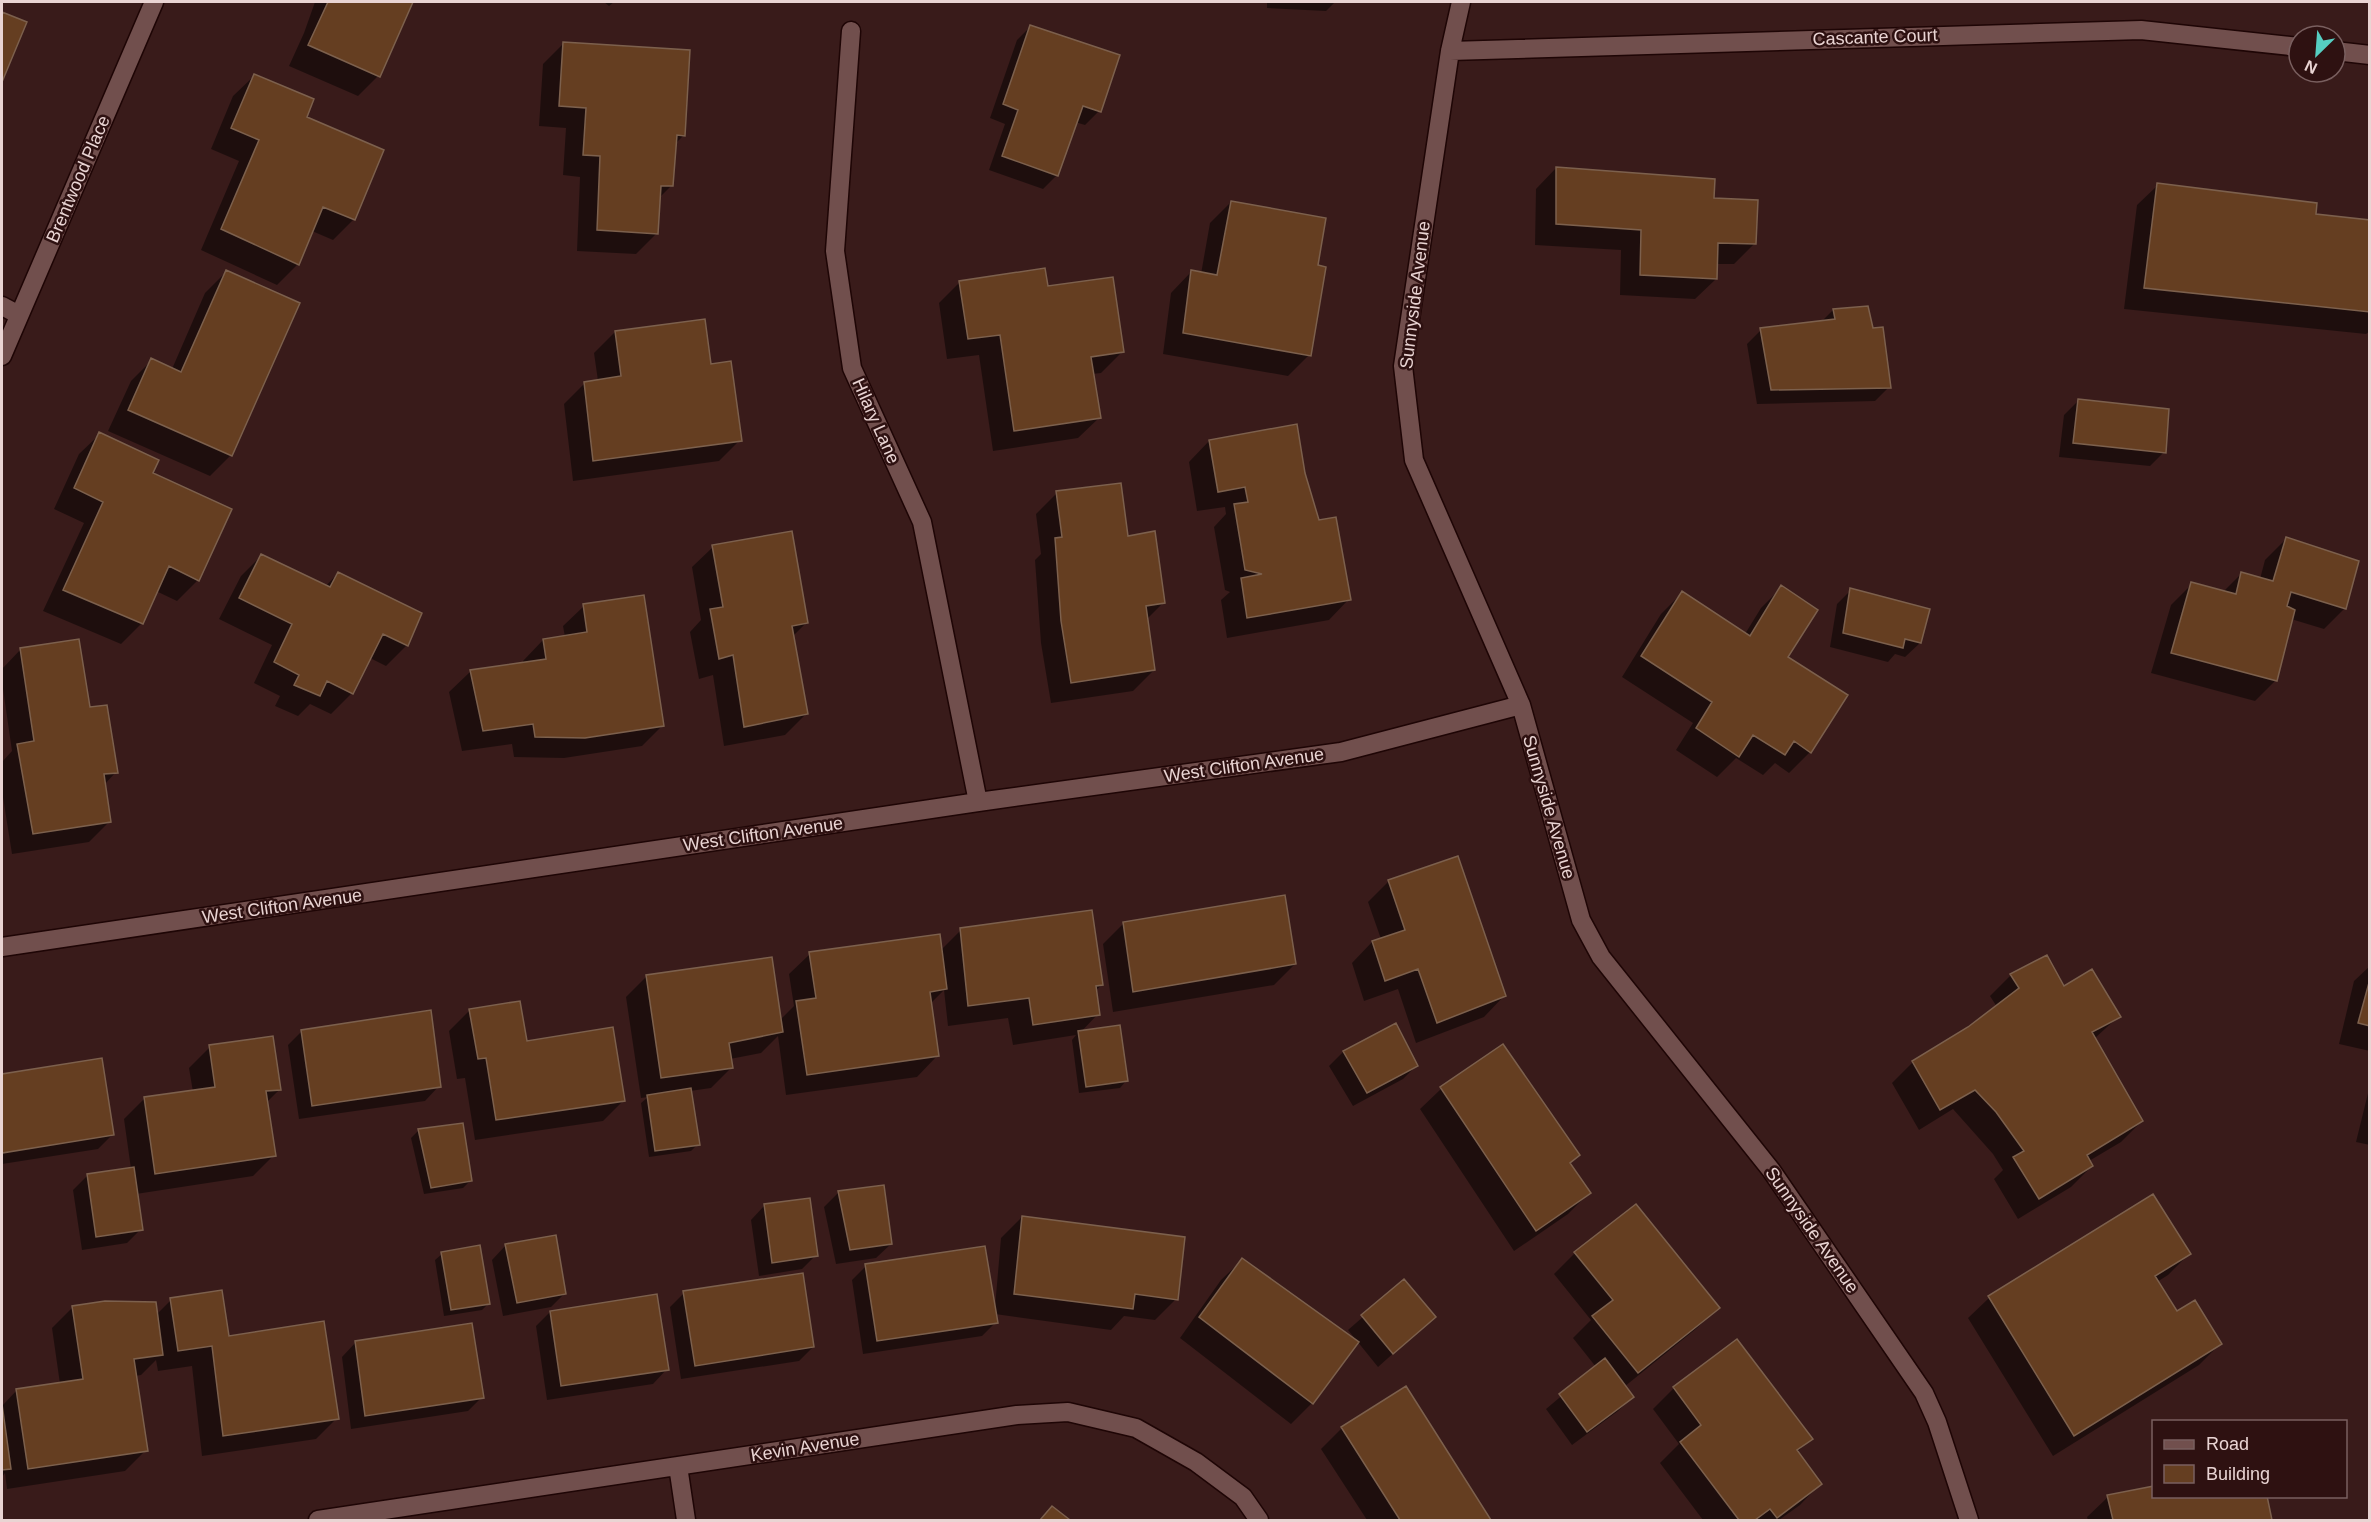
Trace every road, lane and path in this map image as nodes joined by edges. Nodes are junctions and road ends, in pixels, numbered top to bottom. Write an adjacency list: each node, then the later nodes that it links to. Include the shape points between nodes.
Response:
1 (154, 2): 9 (street, Brentwood Place)
2 (1461, 2): 5 (street, Sunnyside Avenue)
3 (851, 31): 12 (street, Hilary Lane, via 835,251 852,368 922,522)
4 (2287, 46): 5 (street, Cascante Court, via 2141,30)
5 (1450, 51): 11 (street, Sunnyside Avenue, via 1403,366 1414,460)
6 (2347, 52): 7 (street)
7 (2370, 55)
8 (2, 306): 9 (street)
9 (19, 315): 10 (street, Brentwood Place)
10 (2, 356)
11 (1521, 705): 12 (street, West Clifton Avenue, via 1341,752); 18 (street, Sunnyside Avenue, via 1581,920 1601,957 1771,1170 1924,1393)
12 (978, 802): 13 (street, West Clifton Avenue)
13 (2, 947)
14 (678, 1466): 15 (street, Kevin Avenue); 16 (street); 17 (street, Kevin Avenue, via 1017,1415 1068,1412 1136,1428 1197,1462 1243,1497)
15 (318, 1521)
16 (686, 1521)
17 (1259, 1521)
18 (1969, 1521)

